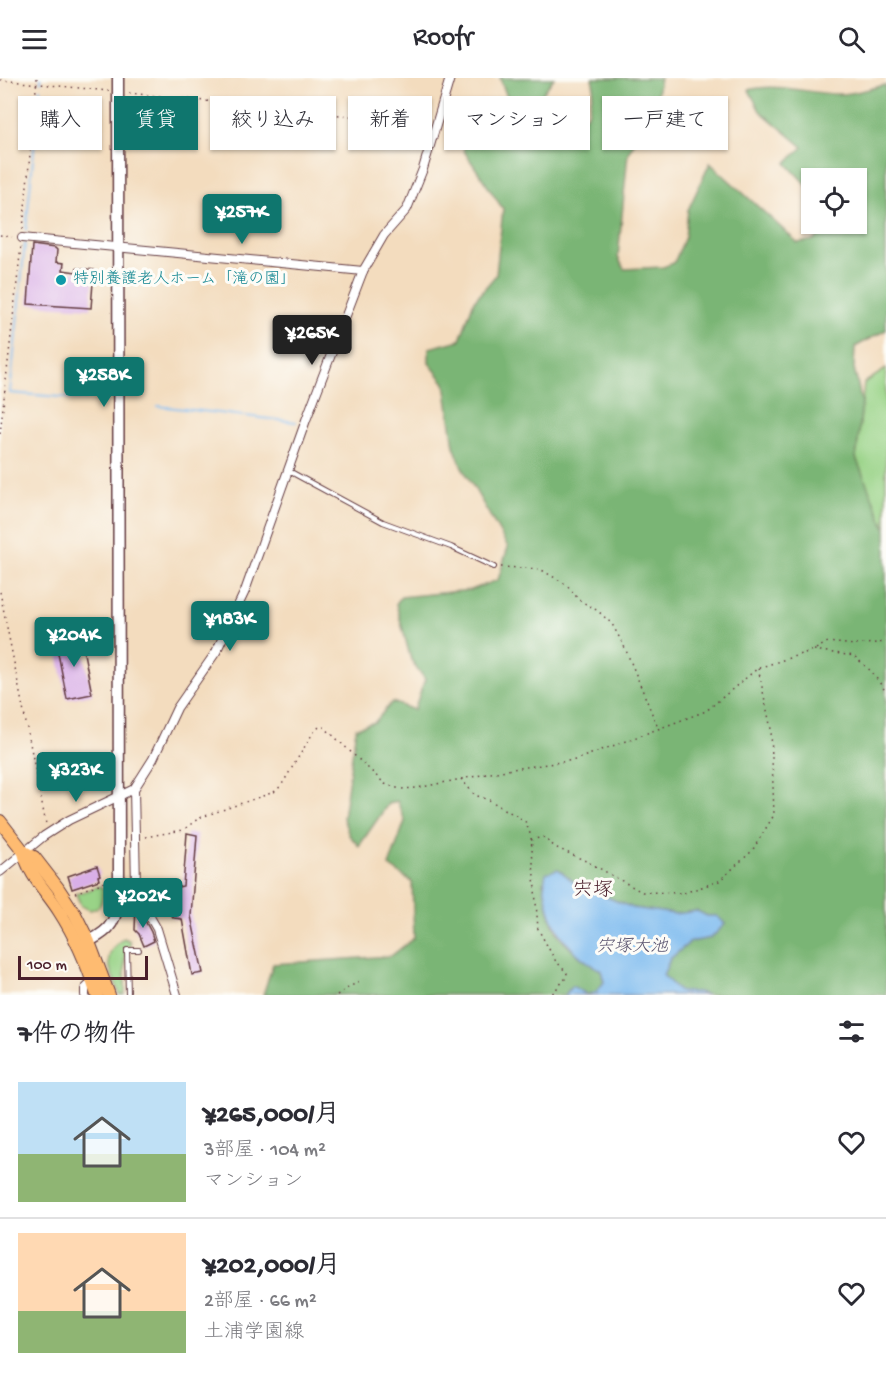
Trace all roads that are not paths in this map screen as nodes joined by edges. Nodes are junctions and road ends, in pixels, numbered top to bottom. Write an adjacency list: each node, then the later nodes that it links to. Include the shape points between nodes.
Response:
1 (118, 78): 4 (street)
2 (450, 78): 5 (street, via 423,169 406,209 384,235)
3 (22, 238): 4 (street)
4 (118, 246): 5 (street); 9 (street)
5 (363, 271): 6 (street)
6 (288, 470): 7 (lane, via 383,522); 8 (street, via 238,609 216,652 177,708)
7 (494, 567)
8 (134, 789): 9 (street); 20 (street, via 136,886 157,929)
9 (119, 798): 11 (street, via 69,820); 13 (street, via 117,913 112,926)
10 (0, 821): 11 (main road)
11 (24, 852): 12 (street); 13 (main road, via 26,863)
12 (0, 872)
13 (84, 944): 15 (main road); 18 (main road)
14 (139, 950): 19 (lane, via 127,950)
15 (93, 981): 16 (street); 17 (main road)
16 (85, 995)
17 (97, 995)
18 (109, 995)
19 (128, 995)
20 (177, 995)

